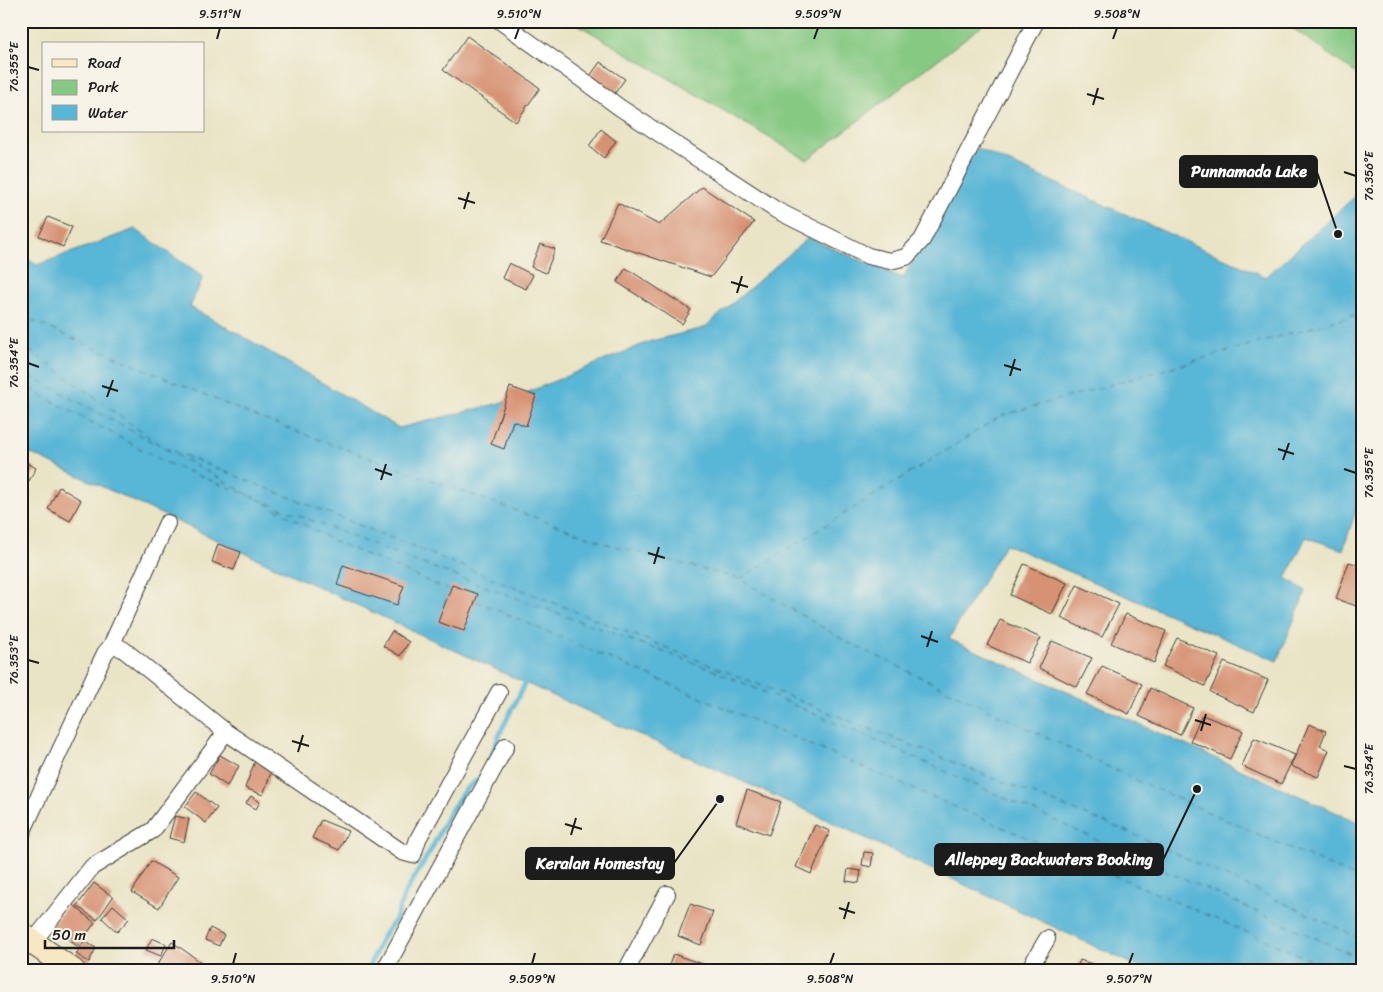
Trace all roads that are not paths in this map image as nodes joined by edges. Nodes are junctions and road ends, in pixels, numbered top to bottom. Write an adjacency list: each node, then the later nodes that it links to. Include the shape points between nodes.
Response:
1 (500, 21): 2 (street, via 626,112 776,210 868,256 890,260 906,257 922,240)
2 (1036, 21)
3 (167, 523): 4 (street)
4 (111, 646): 6 (street, via 124,650); 8 (street, via 104,652)
5 (499, 692): 6 (street, via 418,839 414,855 402,852)
6 (226, 732): 10 (street, via 153,830 92,867)
7 (506, 746): 13 (street)
8 (21, 835)
9 (667, 894): 14 (street)
10 (27, 938): 12 (main road)
11 (1047, 939): 15 (street)
12 (73, 971)
13 (384, 971)
14 (626, 971)
15 (1028, 971)

